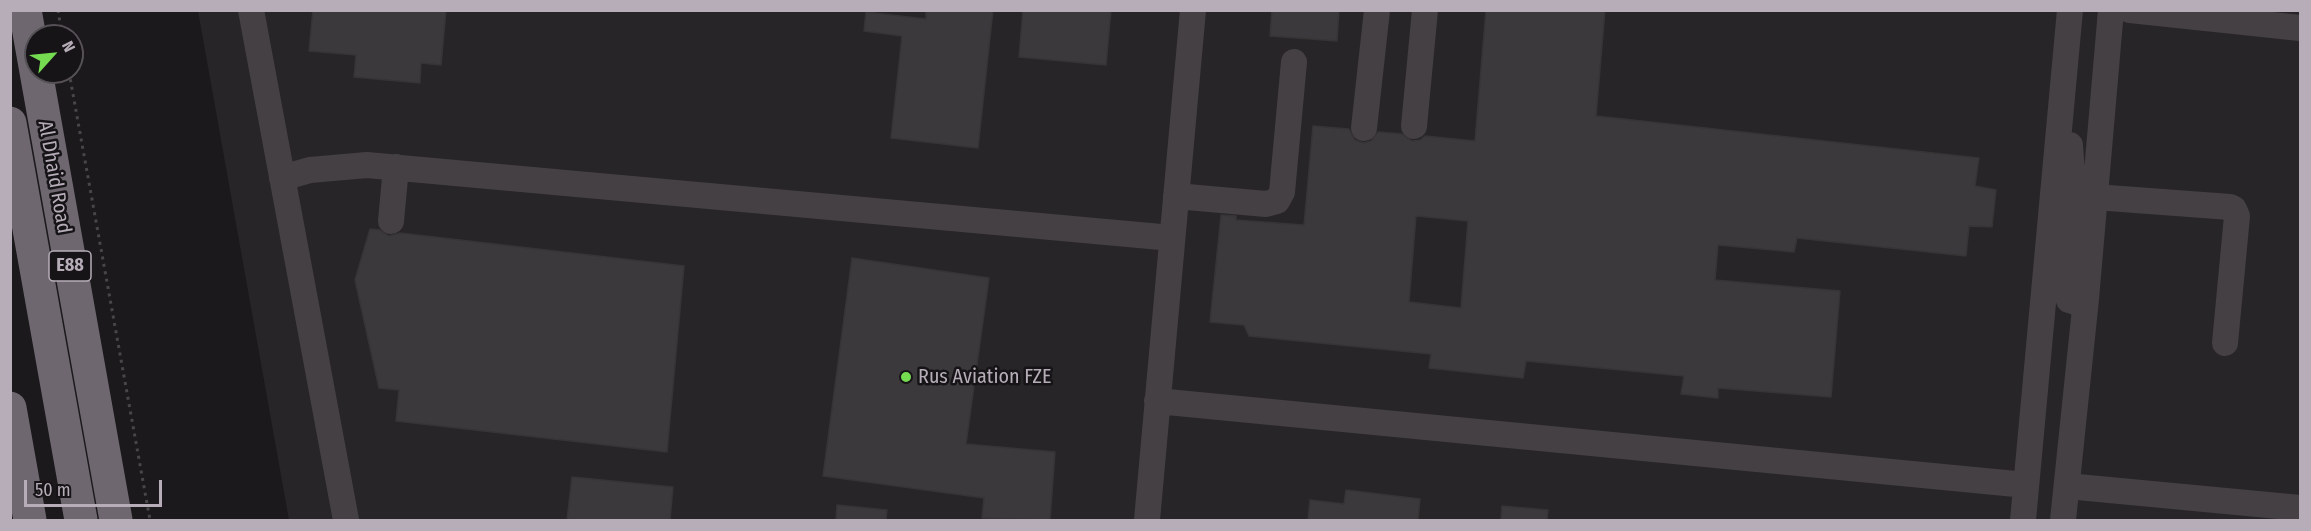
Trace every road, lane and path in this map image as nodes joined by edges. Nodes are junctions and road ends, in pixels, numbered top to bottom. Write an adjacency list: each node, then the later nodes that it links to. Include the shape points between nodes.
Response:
1 (24, 10): 31 (highway, Al Dhaid Road / E88)
2 (250, 10): 17 (street)
3 (1193, 10): 18 (street)
4 (1377, 10): 15 (street)
5 (1425, 10): 14 (street)
6 (2070, 10): 12 (street)
7 (2111, 10): 19 (street)
8 (2130, 10): 9 (street)
9 (2301, 28)
10 (1294, 62): 18 (street, via 1282,192 1276,201 1266,204)
11 (71, 84): 32 (path)
12 (2061, 110): 22 (street, via 2073,169 2065,289 2069,300); 26 (street)
13 (10, 123): 30 (highway, Al Dhaid Road / E88)
14 (1414, 126)
15 (1364, 128)
16 (396, 167): 17 (street, via 339,166); 20 (street); 21 (street)
17 (282, 178): 33 (street)
18 (1176, 195): 21 (street)
19 (2095, 197): 22 (street); 23 (street, via 2234,209 2237,216)
20 (391, 221)
21 (1172, 237): 24 (street)
22 (2086, 299): 27 (street)
23 (2225, 343)
24 (1157, 401): 26 (street); 34 (street)
25 (10, 408): 29 (highway)
26 (2026, 484): 35 (street)
27 (2067, 486): 28 (street); 36 (street)
28 (2301, 508)
29 (30, 520)
30 (81, 520)
31 (116, 520)
32 (150, 520)
33 (346, 520)
34 (1147, 520)
35 (2023, 520)
36 (2063, 520)

